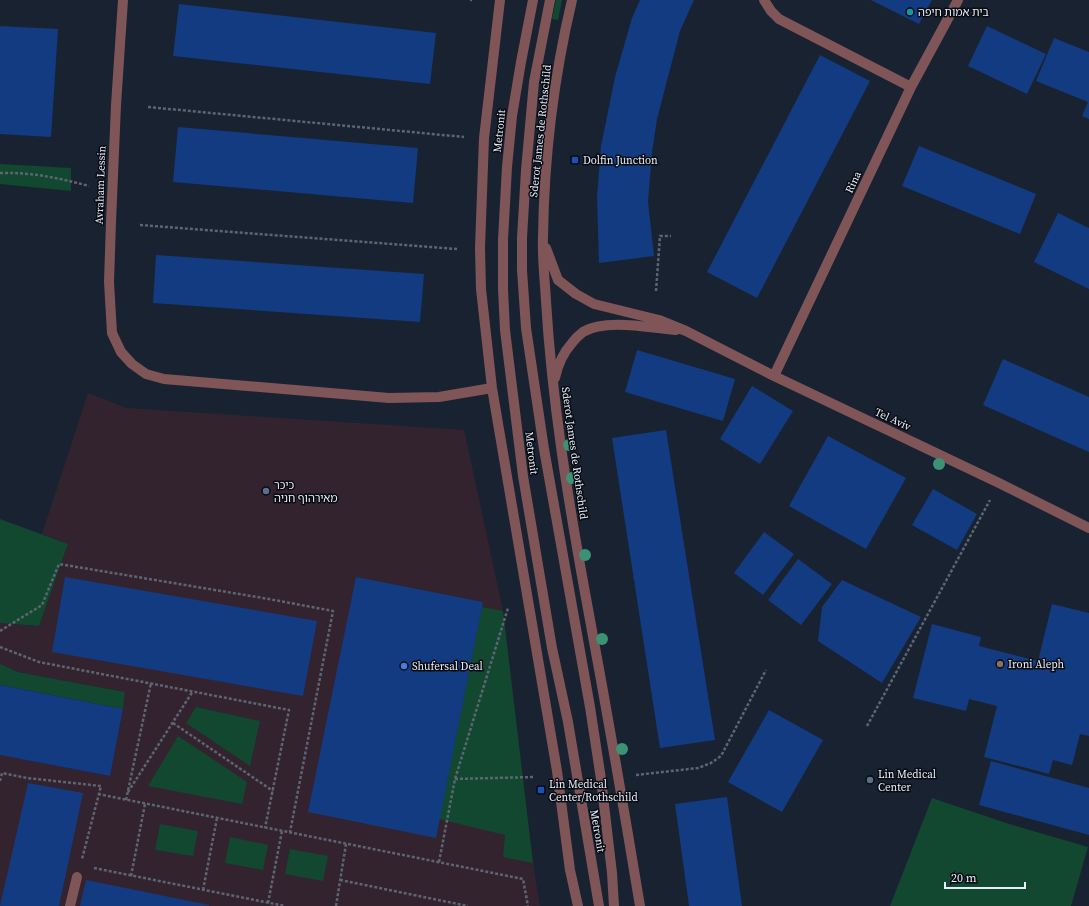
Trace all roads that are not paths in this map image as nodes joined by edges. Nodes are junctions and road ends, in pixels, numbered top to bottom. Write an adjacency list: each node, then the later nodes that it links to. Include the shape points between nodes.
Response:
1 (123, 0): 12 (street, Avraham Lessin, via 109,282 112,333 121,352 132,364 146,374 164,379 389,398 439,397)
2 (500, 0): 12 (street, via 484,138 480,248 481,289)
3 (533, 0): 18 (street, Metronit, via 518,77 507,167 503,240 505,330 523,476)
4 (550, 0): 19 (street, Metronit, via 534,82 526,170 522,270 526,328 544,449 601,779)
5 (572, 0): 9 (street, Sderot James de Rothschild, via 552,117)
6 (764, 0): 8 (street, via 770,11 779,19)
7 (958, 0): 8 (street, Rina)
8 (911, 87): 11 (street, Rina)
9 (543, 238): 10 (street, Tel Aviv, via 558,280 576,294 594,304 659,320); 13 (street, Sderot James de Rothschild)
10 (686, 331): 11 (street, Tel Aviv); 13 (street, Tel Aviv, via 609,324 595,326 582,332 565,350 557,368)
11 (774, 376): 14 (street, Tel Aviv)
12 (492, 388): 17 (street)
13 (553, 389): 20 (street, Sderot James de Rothschild, via 568,502 619,776)
14 (1089, 528)
15 (77, 877): 16 (street)
16 (70, 906)
17 (578, 906)
18 (599, 906)
19 (614, 906)
20 (640, 906)

